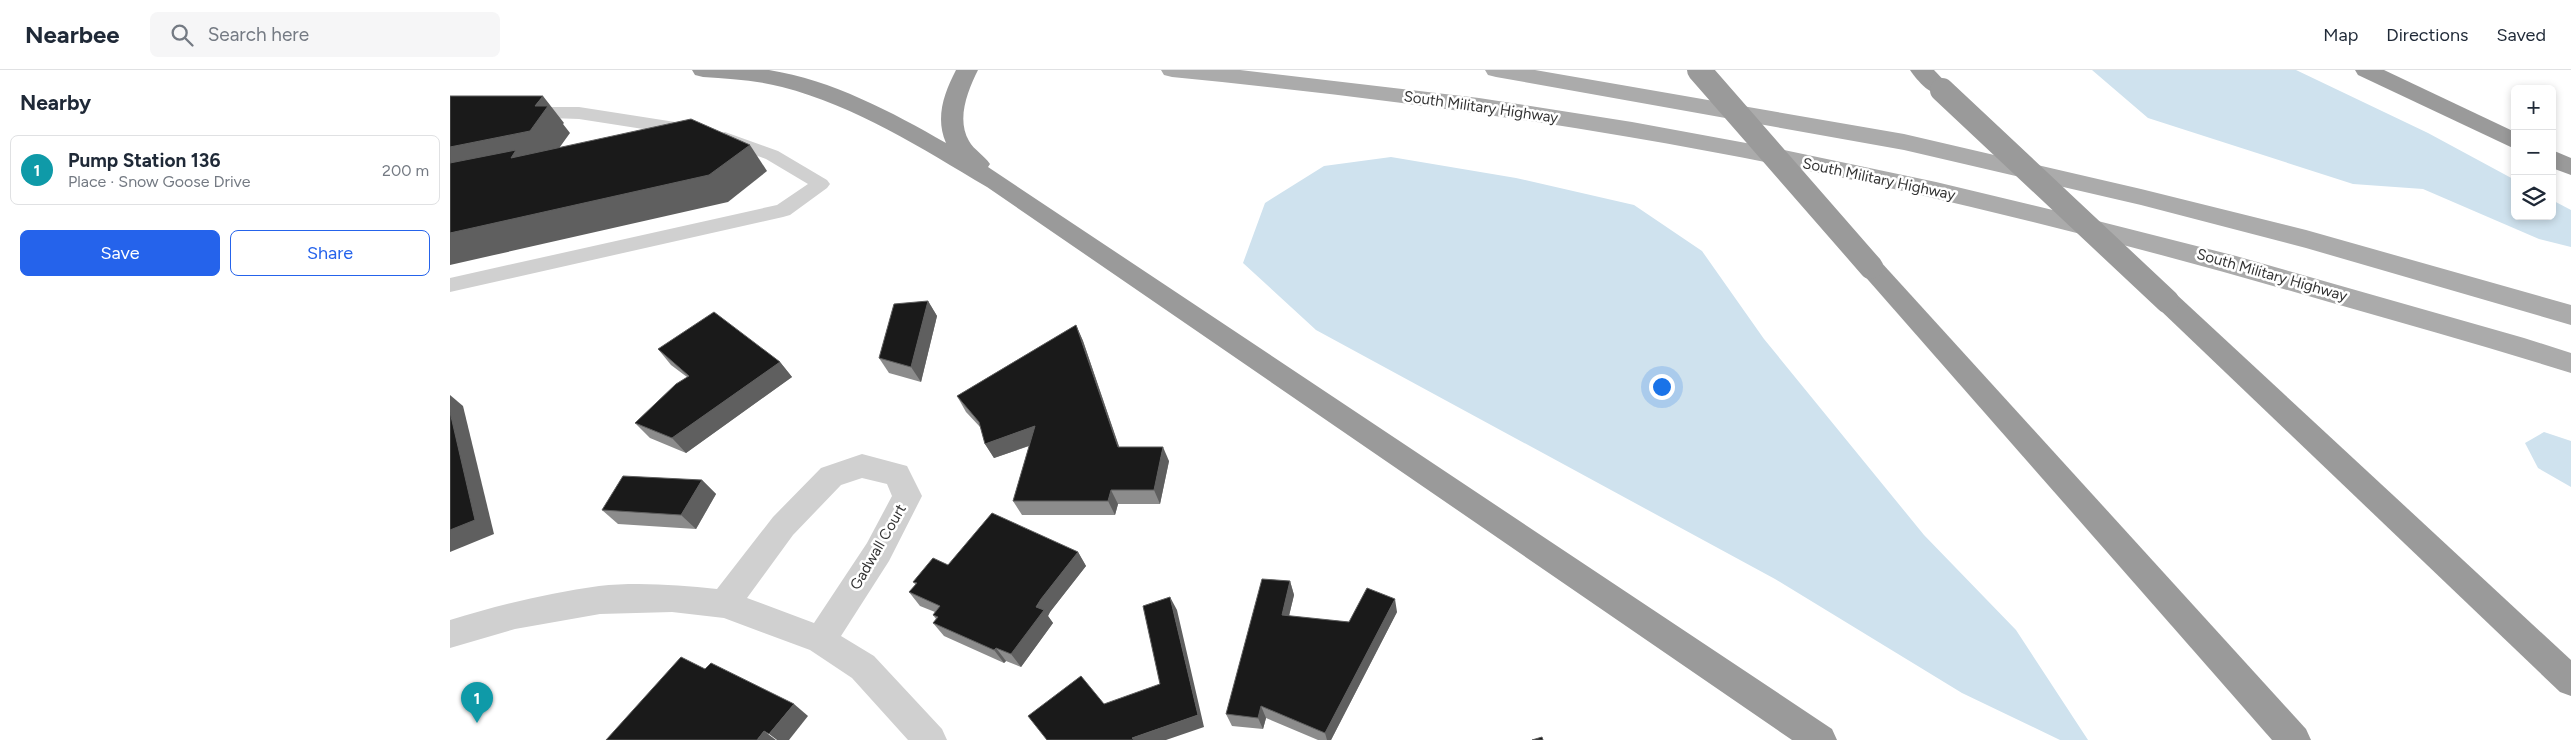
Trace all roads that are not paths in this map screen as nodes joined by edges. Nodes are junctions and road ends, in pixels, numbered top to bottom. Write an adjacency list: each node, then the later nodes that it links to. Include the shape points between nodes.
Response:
1 (703, 70): 14 (highway, via 786,81 840,98 926,141)
2 (967, 70): 14 (highway, via 958,87 953,117 956,140 963,151)
3 (1172, 70): 17 (main road, South Military Highway, via 1316,84 1512,110 1846,170 2182,250)
4 (1496, 70): 16 (main road, via 1904,142 2306,239)
5 (1699, 70): 24 (highway, bridge)
6 (1921, 70): 21 (highway, bridge)
7 (2366, 70): 10 (highway)
8 (510, 112): 9 (lane, via 579,113)
9 (710, 133): 11 (lane); 15 (lane, via 772,155 821,184 783,210)
10 (2511, 138)
11 (662, 143)
12 (2556, 160): 13 (highway)
13 (2571, 167)
14 (995, 181): 23 (highway)
15 (450, 285)
16 (2571, 315)
17 (2571, 363)
18 (724, 604): 19 (street, via 672,598 600,600 515,616); 20 (street); 20 (street, Gadwall Court, via 783,526 831,476 862,466 897,474 907,496 878,552)
19 (450, 634)
20 (821, 640): 22 (street, via 863,668)
21 (2571, 680)
22 (930, 740)
23 (1820, 740)
24 (2294, 740)

